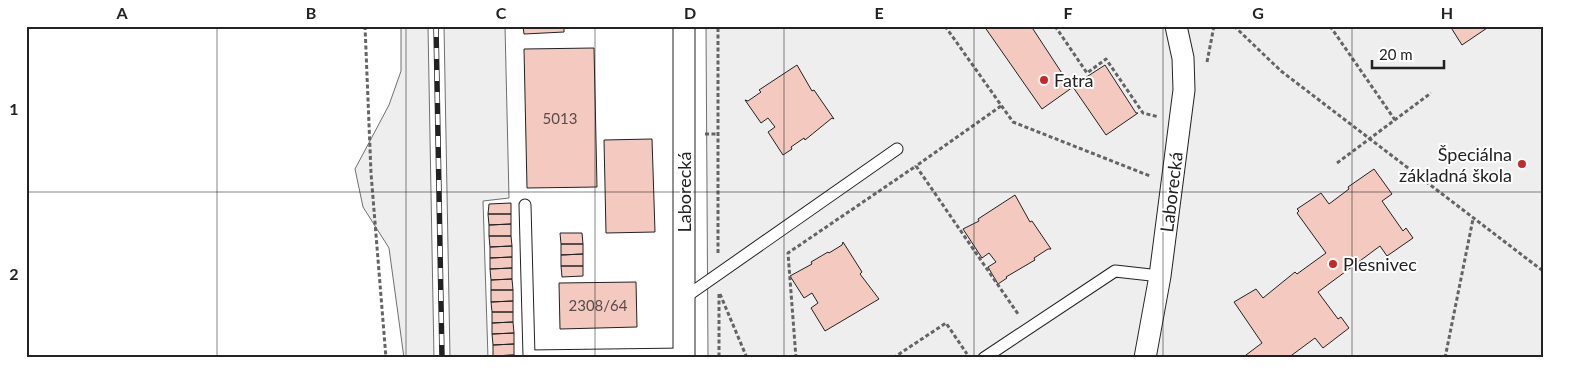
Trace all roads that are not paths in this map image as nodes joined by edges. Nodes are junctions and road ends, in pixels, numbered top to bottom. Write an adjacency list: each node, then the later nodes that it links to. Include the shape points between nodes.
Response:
1 (684, 26): 6 (street, Laborecká)
2 (1176, 26): 5 (street, Laborecká, via 1183,58 1184,90)
3 (897, 149): 6 (lane)
4 (524, 205): 7 (lane, via 528,356)
5 (1160, 276): 8 (lane, via 1115,271); 9 (street, Laborecká)
6 (684, 298): 7 (street, Laborecká)
7 (684, 356)
8 (984, 358)
9 (1145, 358)

